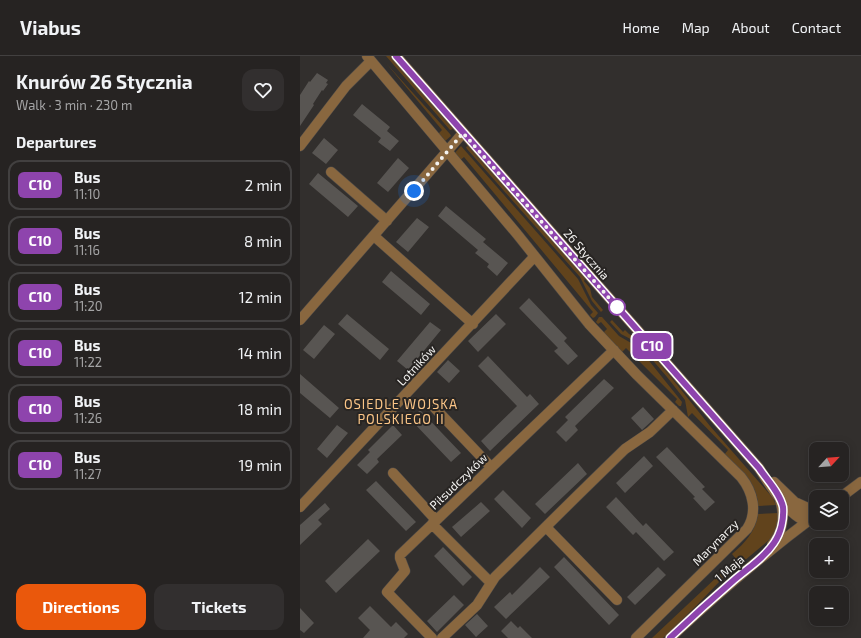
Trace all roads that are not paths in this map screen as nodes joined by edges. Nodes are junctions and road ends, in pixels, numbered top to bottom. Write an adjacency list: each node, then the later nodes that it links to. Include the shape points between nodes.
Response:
1 (396, 56): 3 (street, 26 Stycznia)
2 (369, 59): 4 (street); 5 (street, Marynarzy)
3 (463, 133): 5 (street); 16 (street, 26 Stycznia)
4 (300, 146)
5 (448, 152): 7 (street); 9 (street, Marynarzy)
6 (331, 172): 7 (street)
7 (388, 221): 8 (street)
8 (374, 236): 10 (street); 11 (street)
9 (534, 257): 11 (street, Lotników); 12 (street, Marynarzy)
10 (300, 320)
11 (473, 324): 22 (street, Lotników)
12 (614, 350): 14 (street, Marynarzy); 15 (street, Piłsudczyków)
13 (431, 404): 15 (street)
14 (673, 410): 26 (street, via 650,432 625,449); 32 (street, Marynarzy, via 744,482 752,496 752,519 748,529)
15 (491, 467): 25 (street, Piłsudczyków)
16 (759, 468): 20 (street, 26 Stycznia); 21 (street, 26 Stycznia)
17 (393, 473): 25 (street)
18 (861, 482): 19 (street)
19 (849, 490)
20 (780, 498): 24 (street, 26 Stycznia, via 799,519); 27 (street, via 783,518 780,532)
21 (797, 503): 23 (street); 24 (street, 26 Stycznia)
22 (300, 508)
23 (809, 508)
24 (808, 521): 27 (street, 1 Maja)
25 (434, 522): 28 (street); 30 (street, Piłsudczyków, via 400,555 405,571 386,592)
26 (546, 527): 28 (street); 29 (street)
27 (762, 557): 33 (street, 1 Maja)
28 (491, 583): 31 (street, via 477,605)
29 (617, 600)
30 (432, 638)
31 (442, 638)
32 (636, 638)
33 (670, 638)

